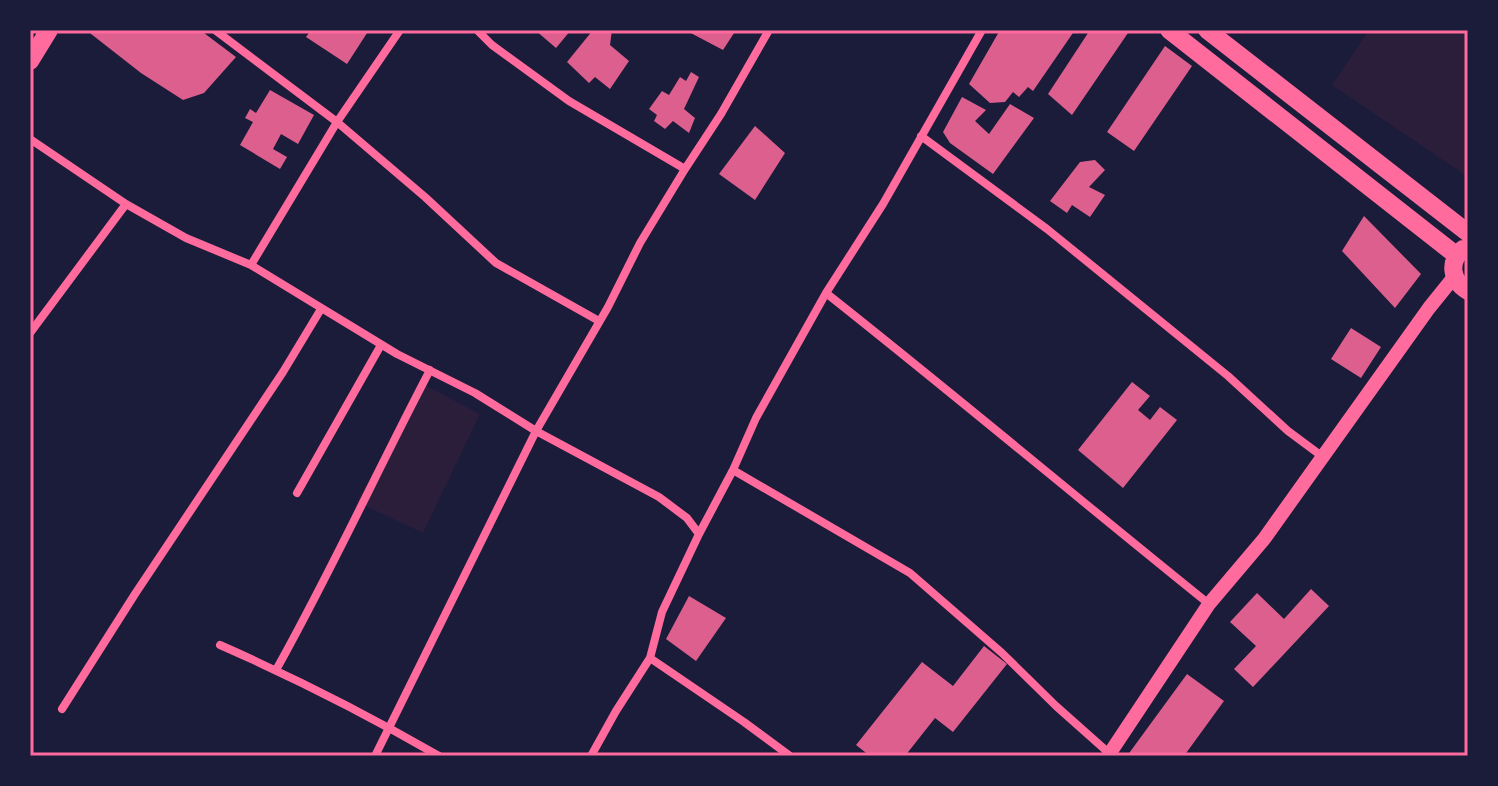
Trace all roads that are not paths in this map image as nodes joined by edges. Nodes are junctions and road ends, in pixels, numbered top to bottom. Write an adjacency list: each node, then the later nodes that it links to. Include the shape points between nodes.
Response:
1 (49, 30): 9 (main road)
2 (215, 30): 10 (street)
3 (400, 30): 10 (street)
4 (477, 30): 13 (street, via 569,101)
5 (769, 30): 13 (street)
6 (982, 30): 11 (street)
7 (1169, 30): 16 (main road)
8 (1207, 30): 15 (main road)
9 (30, 61)
10 (337, 122): 17 (street); 22 (street, via 496,263)
11 (921, 136): 20 (street); 27 (street, via 1058,237)
12 (30, 139): 14 (street)
13 (685, 169): 22 (street)
14 (126, 204): 17 (street, via 186,238); 23 (street)
15 (1468, 233)
16 (1462, 250): 18 (main road, via 1453,266)
17 (251, 265): 21 (street)
18 (1454, 277): 19 (main road); 27 (street)
19 (1468, 291)
20 (826, 293): 28 (street); 31 (street)
21 (321, 309): 24 (street); 35 (street)
22 (599, 321): 26 (street)
23 (30, 333)
24 (381, 345): 25 (street); 29 (street)
25 (430, 370): 26 (street); 34 (street)
26 (536, 431): 30 (street, via 659,497); 36 (street)
27 (1323, 457): 31 (street)
28 (733, 470): 30 (street); 37 (street, via 910,573)
29 (297, 493)
30 (699, 534): 33 (street, via 662,612)
31 (1209, 604): 37 (street)
32 (220, 645): 34 (street)
33 (650, 658): 40 (street); 41 (street)
34 (276, 670): 36 (street)
35 (62, 709)
36 (390, 728): 38 (street); 39 (street)
37 (1109, 755)
38 (375, 756)
39 (439, 756)
40 (591, 756)
41 (790, 756)

